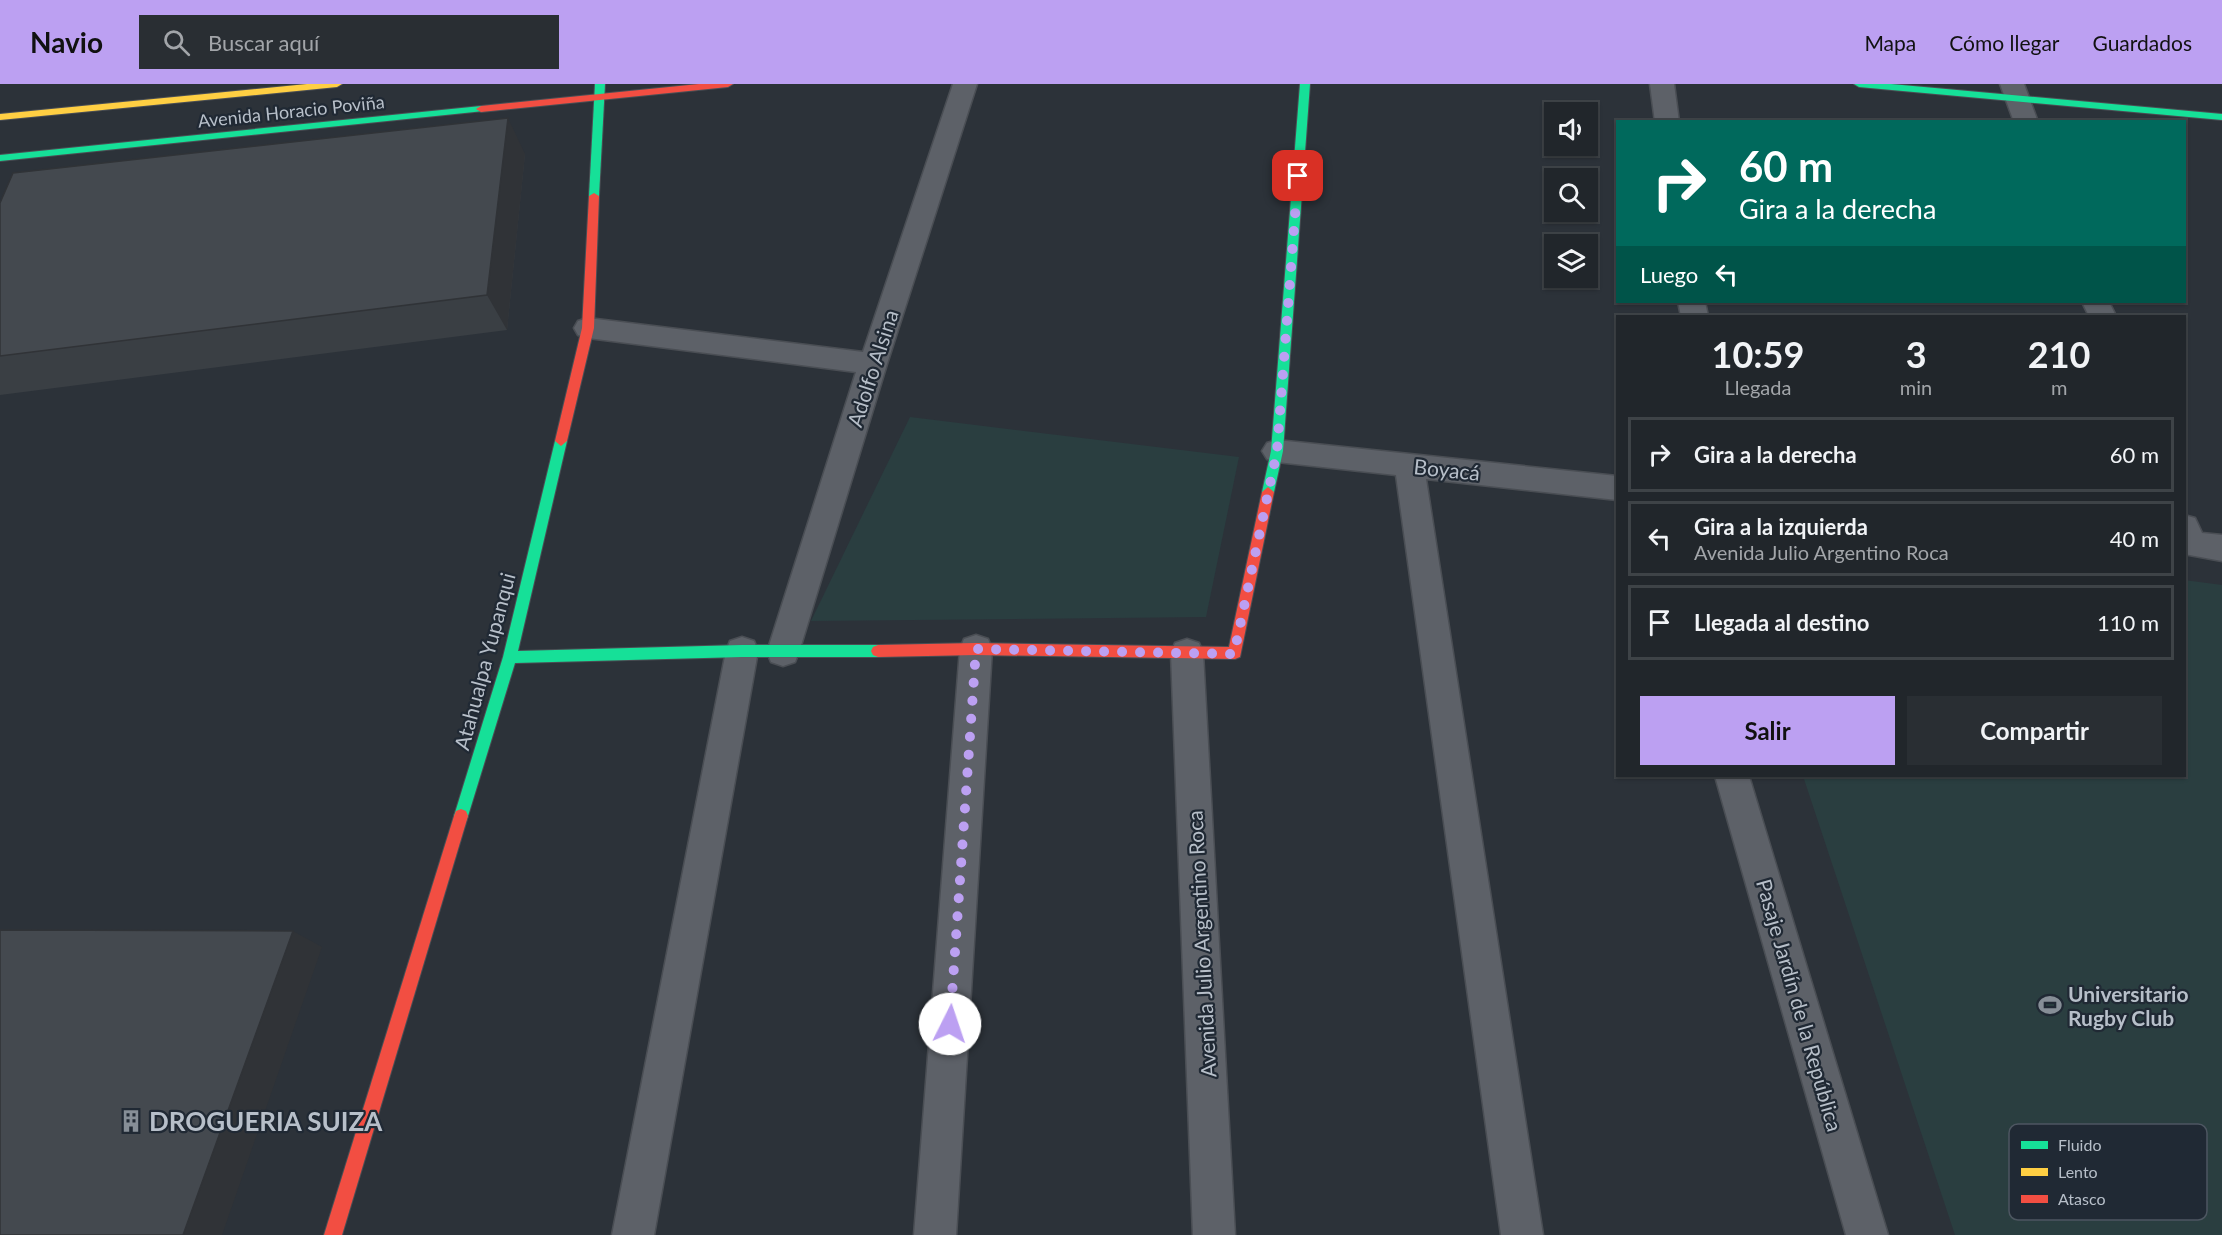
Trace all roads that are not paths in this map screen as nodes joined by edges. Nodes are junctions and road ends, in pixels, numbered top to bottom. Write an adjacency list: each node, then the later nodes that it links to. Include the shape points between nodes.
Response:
1 (337, 84): 7 (street, Avenida Horacio Poviña)
2 (728, 84): 8 (street, Avenida Horacio Poviña)
3 (965, 84): 16 (street, Adolfo Alsina)
4 (1305, 84): 17 (street)
5 (1662, 84): 12 (street)
6 (1859, 84): 9 (street)
7 (243, 88): 10 (street, Avenida Horacio Poviña)
8 (599, 91): 14 (street, Avenida Horacio Poviña); 15 (street, Atahualpa Yupanqui)
9 (2014, 91): 11 (street); 13 (street)
10 (0, 117)
11 (2222, 117)
12 (1667, 120)
13 (2025, 120)
14 (0, 158)
15 (588, 328): 16 (street); 26 (street, Atahualpa Yupanqui)
16 (873, 364): 24 (street, Adolfo Alsina)
17 (1277, 451): 18 (street, Boyacá); 25 (street, via 1234,654)
18 (1409, 465): 19 (street, Boyacá); 32 (street)
19 (1616, 488)
20 (2187, 535): 21 (street)
21 (2222, 548)
22 (976, 649): 24 (street); 25 (street); 30 (street)
23 (742, 651): 24 (street); 26 (street); 29 (street)
24 (783, 652)
25 (1187, 653): 31 (street, Avenida Julio Argentino Roca)
26 (510, 657): 28 (street, Atahualpa Yupanqui)
27 (1732, 777): 33 (street, Pasaje Jardín de la República)
28 (333, 1235)
29 (633, 1235)
30 (935, 1235)
31 (1214, 1235)
32 (1522, 1235)
33 (1867, 1235)

